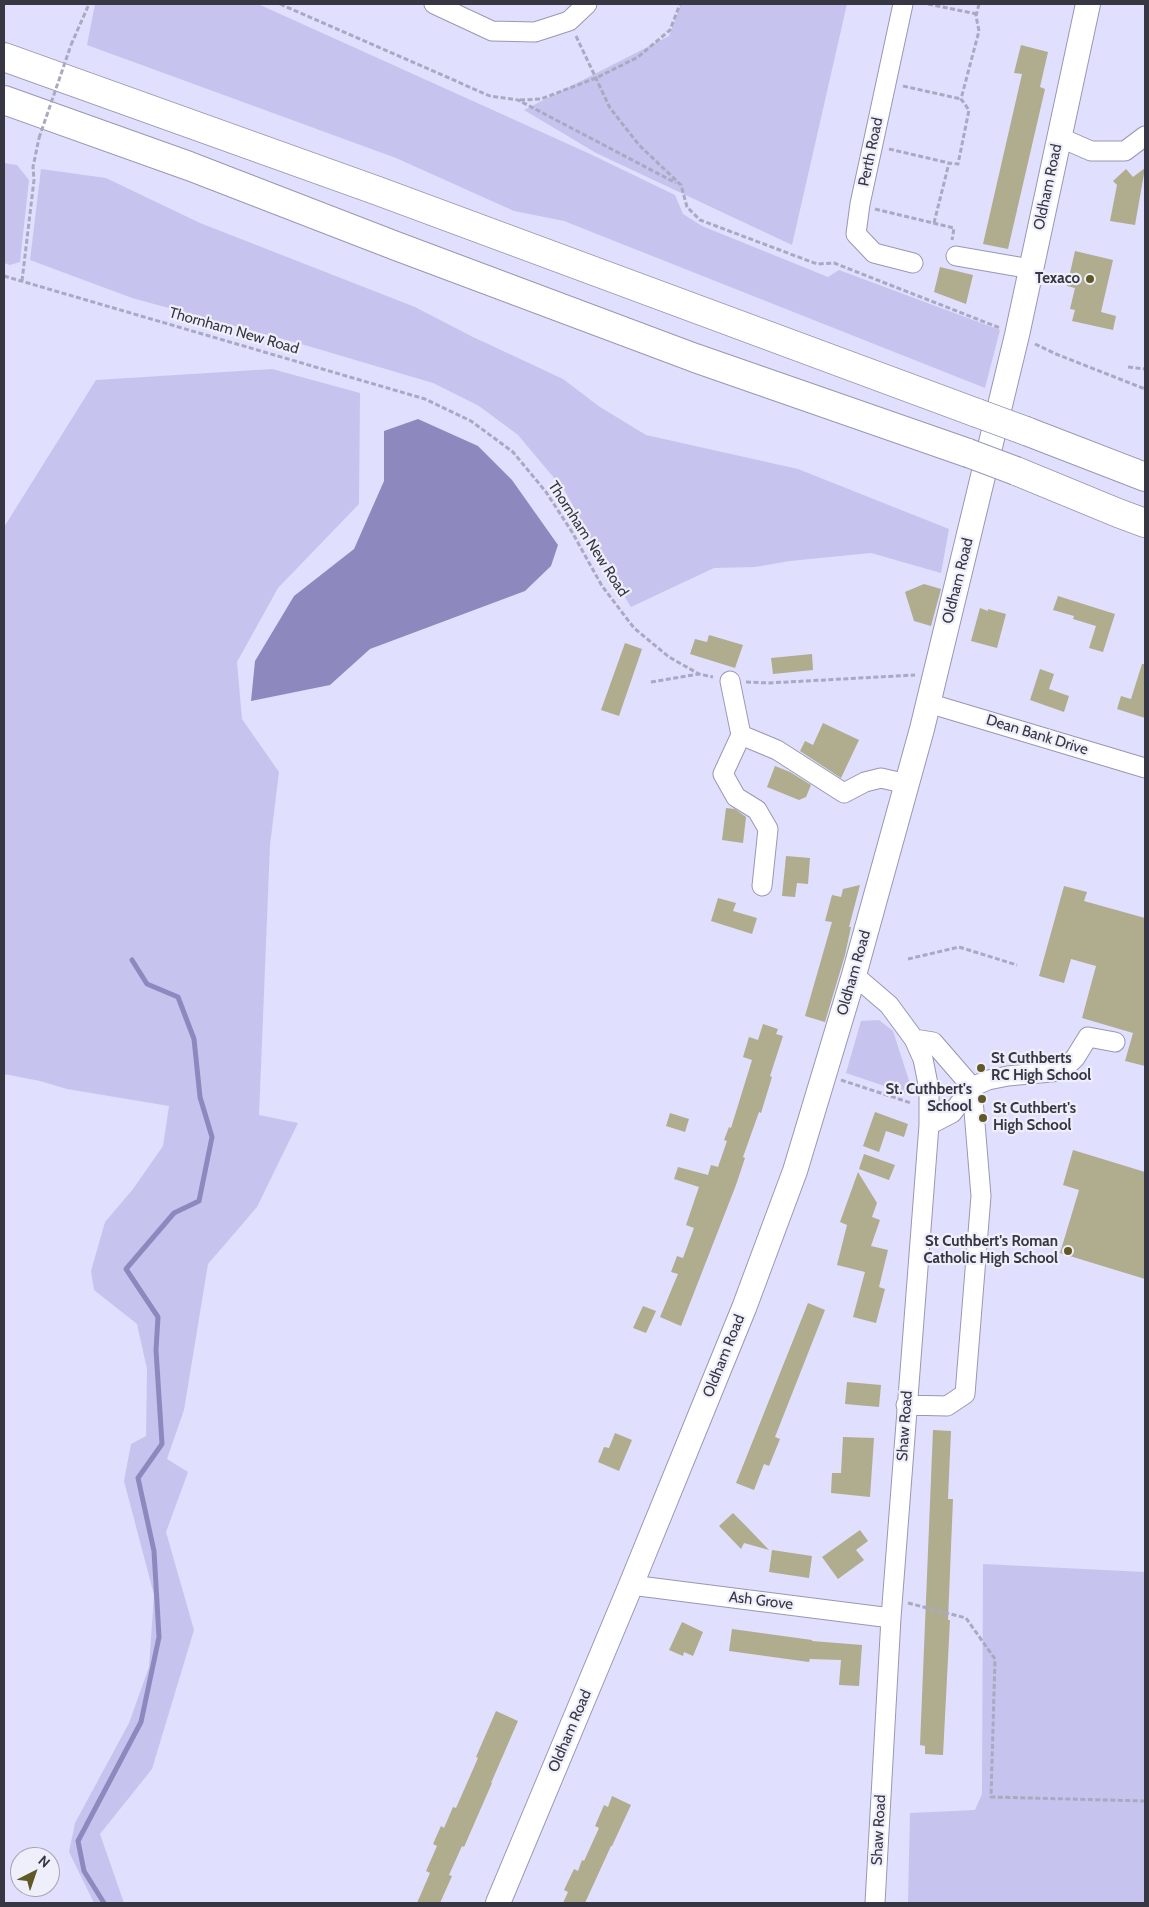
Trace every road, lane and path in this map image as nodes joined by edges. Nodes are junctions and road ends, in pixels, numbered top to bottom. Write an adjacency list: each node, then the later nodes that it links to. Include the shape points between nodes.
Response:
1 (89, 4): 30 (path, bridge, via 71,45 39,138 33,167)
2 (280, 4): 17 (path, via 490,96)
3 (434, 4): 11 (street, via 492,31 535,32)
4 (587, 4): 11 (street)
5 (680, 4): 13 (path, via 670,30 638,57)
6 (903, 4): 14 (street, Perth Road)
7 (928, 4): 10 (path)
8 (979, 4): 10 (path)
9 (1088, 4): 19 (main road, Oldham Road)
10 (976, 14): 15 (path, via 979,31)
11 (569, 21): 13 (path)
12 (4, 57): 36 (highway, bridge, via 378,190)
13 (596, 78): 17 (path, via 541,99); 22 (path, via 610,108 639,145)
14 (886, 82): 15 (path); 20 (street, Perth Road)
15 (961, 98): 21 (path, via 969,110 958,164)
16 (4, 100): 37 (highway, bridge, via 189,166 658,344 968,453)
17 (518, 100): 22 (path)
18 (1145, 136): 19 (street, via 1125,151 1091,151)
19 (1059, 137): 28 (main road, Oldham Road)
20 (873, 146): 21 (path); 23 (street, Perth Road)
21 (949, 163): 24 (path)
22 (681, 185): 31 (path, via 687,207 700,220 817,264 834,263)
23 (860, 206): 24 (path); 27 (street, Perth Road, via 856,234 874,253)
24 (934, 223): 25 (path)
25 (954, 228)
26 (956, 256): 28 (street)
27 (914, 263)
28 (1031, 269): 31 (main road, Oldham Road)
29 (4, 276): 30 (path, Thornham New Road)
30 (22, 280): 38 (path, Thornham New Road, via 425,399 471,421 513,452 546,492 602,586 634,628 669,657)
31 (1017, 335): 39 (main road, Oldham Road)
32 (1056, 354): 35 (path)
33 (1128, 367): 34 (path)
34 (1145, 369)
35 (1145, 389)
36 (1145, 477)
37 (1145, 523)
38 (699, 674): 40 (path, Thornham New Road); 41 (path)
39 (935, 674): 40 (path, Thornham New Road, via 768,683); 42 (main road, Oldham Road)
40 (730, 681): 43 (street)
41 (651, 682)
42 (928, 703): 44 (street, Dean Bank Drive); 45 (main road, Oldham Road)
43 (741, 735): 45 (street, via 777,750 844,793 864,782 881,778); 46 (street, via 723,774 736,797 757,810 768,829)
44 (1145, 768)
45 (906, 784): 49 (main road, Oldham Road)
46 (762, 886)
47 (908, 959): 48 (path, via 959,947)
48 (1017, 965)
49 (854, 975): 50 (street, Shaw Road, via 889,1005); 52 (main road, Oldham Road)
50 (914, 1039): 53 (street, via 933,1042); 54 (street, Shaw Road, via 923,1060 929,1090)
51 (1115, 1042): 53 (street, via 1088,1037 1075,1058 1061,1071 1008,1076)
52 (824, 1075): 54 (path); 56 (main road, Oldham Road, via 795,1171 747,1299)
53 (972, 1087): 54 (street, via 952,1113); 55 (street, via 981,1196 964,1394 947,1406)
54 (929, 1117): 55 (street, Shaw Road)
55 (906, 1405): 57 (street, Shaw Road)
56 (631, 1585): 57 (street, Ash Grove); 59 (main road, Oldham Road)
57 (892, 1610): 58 (path, via 913,1604 966,1618 995,1658 992,1797); 60 (street, Shaw Road)
58 (1145, 1801)
59 (498, 1903)
60 (875, 1903)

